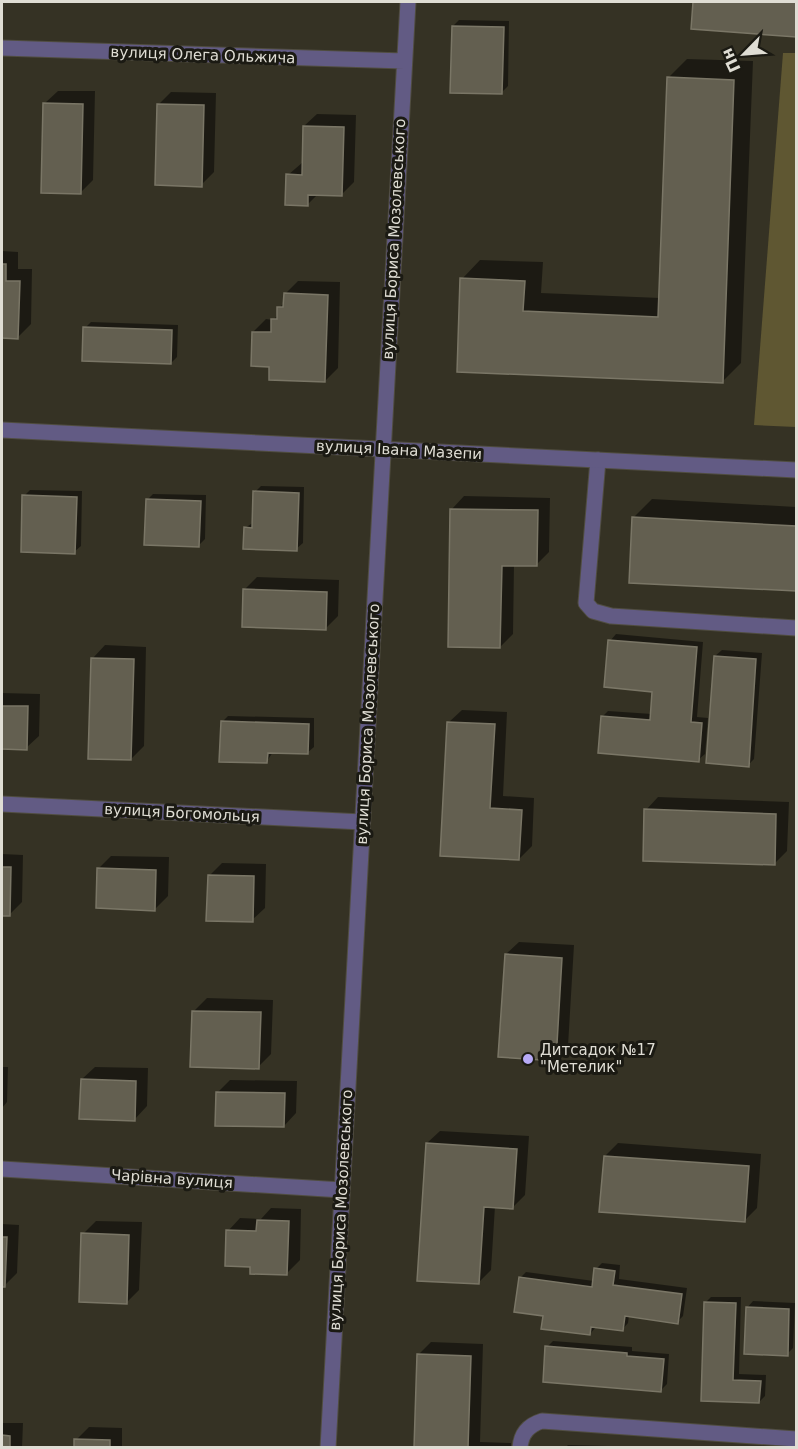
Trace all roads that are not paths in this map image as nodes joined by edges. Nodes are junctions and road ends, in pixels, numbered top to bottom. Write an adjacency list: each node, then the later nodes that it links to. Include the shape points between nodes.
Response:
1 (408, 2): 3 (street, вулиця Бориса Мозолевського)
2 (2, 48): 3 (street, вулиця Олега Ольжича)
3 (404, 61): 5 (street, вулиця Бориса Мозолевського)
4 (2, 430): 5 (street, вулиця Івана Мазепи)
5 (383, 449): 6 (street, вулиця Івана Мазепи); 10 (street, вулиця Бориса Мозолевського)
6 (598, 460): 7 (street, вулиця Івана Мазепи); 8 (street, via 586,603 593,611 611,616)
7 (796, 470)
8 (796, 628)
9 (2, 804): 10 (street, вулиця Богомольця)
10 (362, 822): 12 (street, вулиця Бориса Мозолевського)
11 (2, 1169): 12 (street, Чарівна вулиця)
12 (342, 1190): 14 (street, вулиця Бориса Мозолевського)
13 (796, 1439): 15 (street, via 542,1421 531,1425 520,1438)
14 (328, 1448)
15 (520, 1448)

